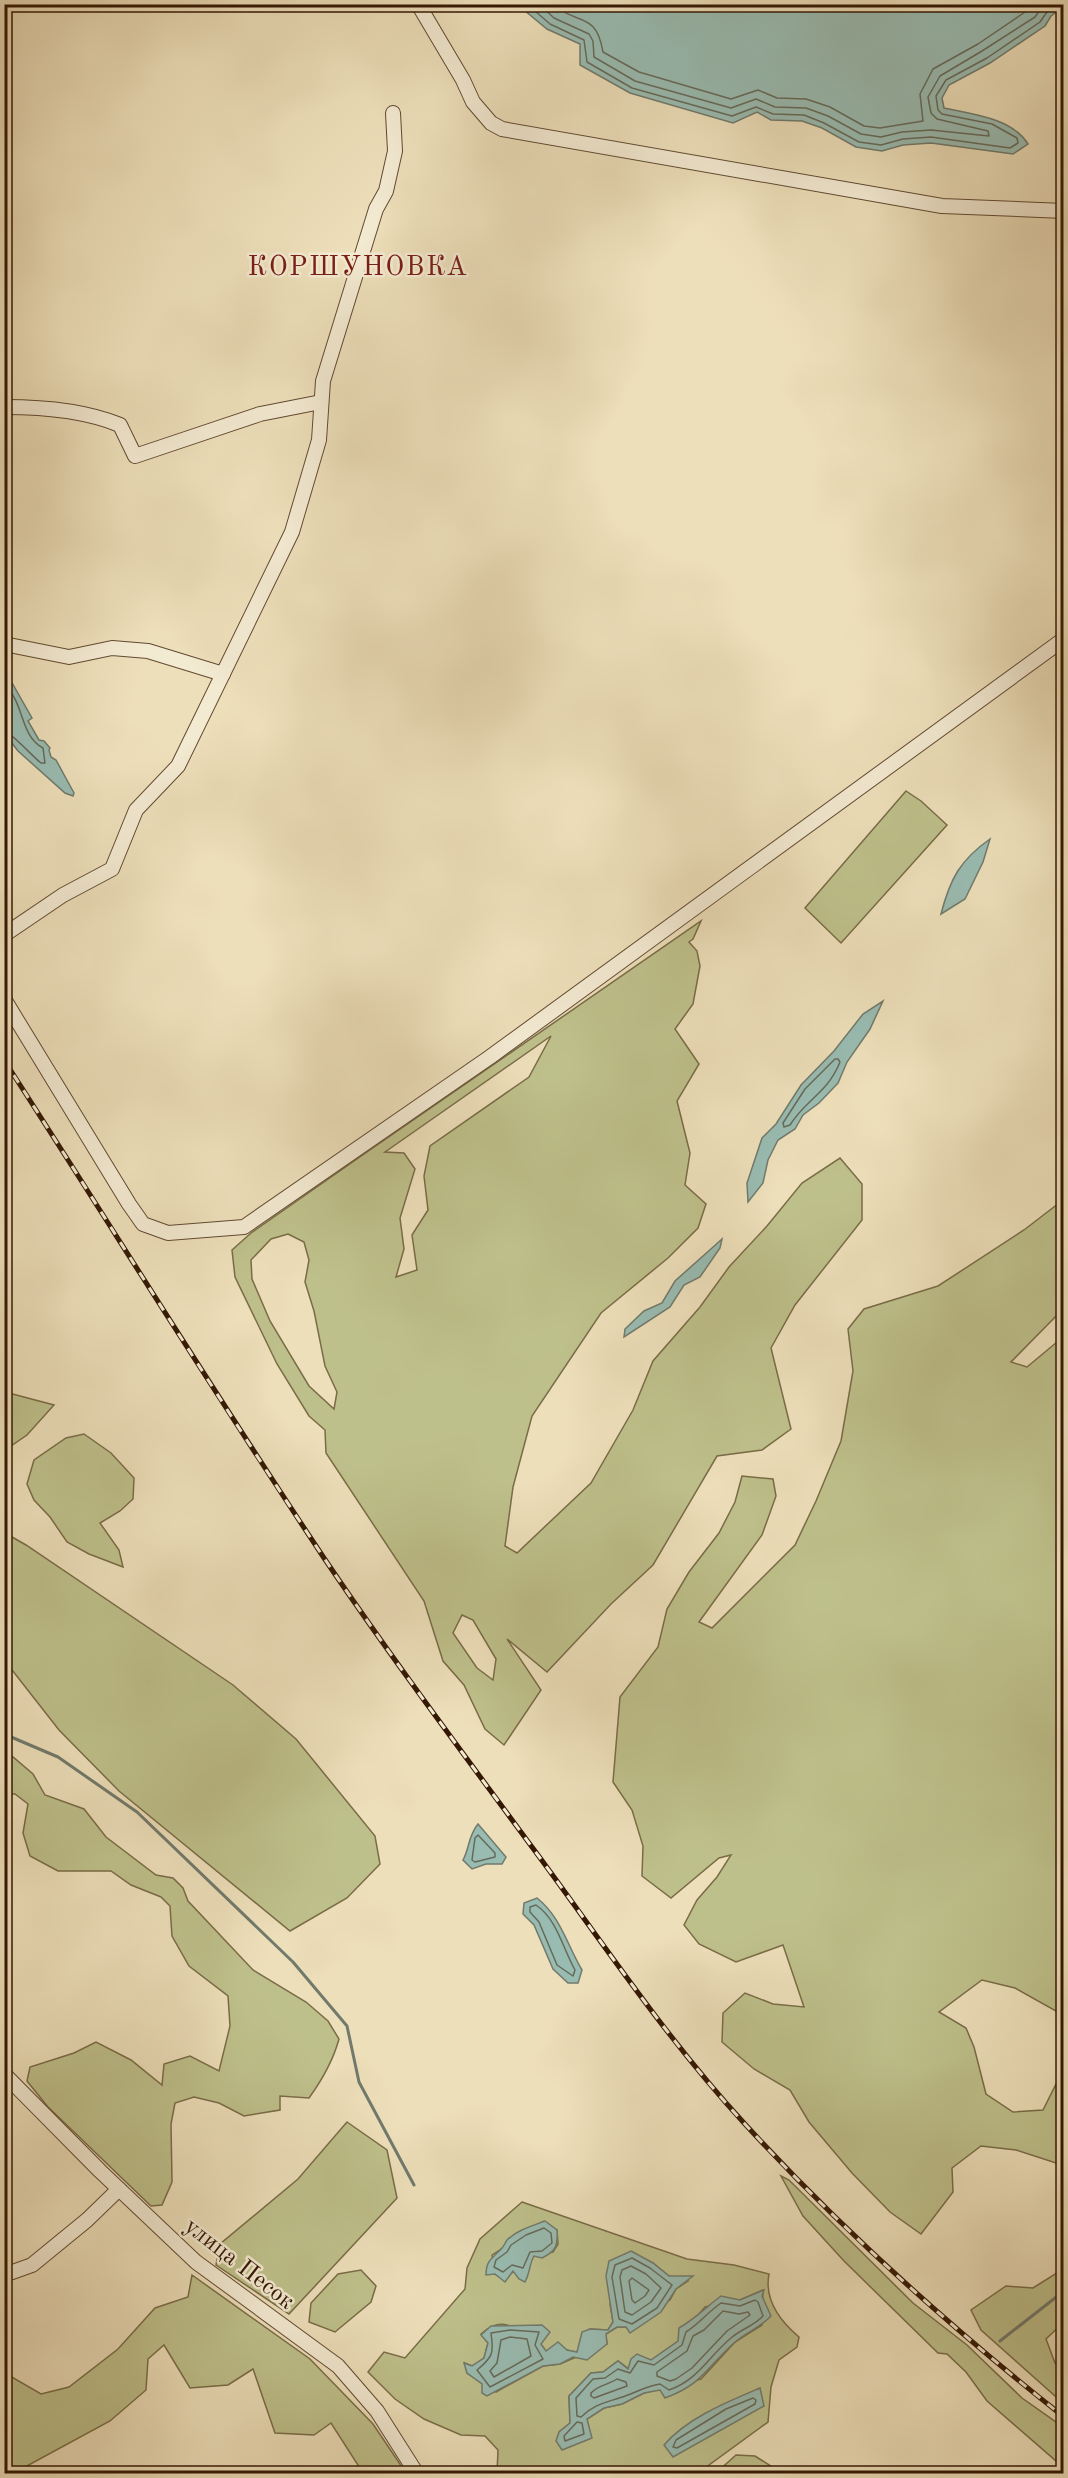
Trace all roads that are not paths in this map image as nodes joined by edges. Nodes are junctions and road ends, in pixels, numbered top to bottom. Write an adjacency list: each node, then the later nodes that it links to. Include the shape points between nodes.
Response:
1 (418, 4): 3 (street, via 473,102 491,123 502,129 942,206)
2 (393, 113): 4 (street, via 395,151 386,191 376,209 340,324 323,381)
3 (1064, 211)
4 (321, 402): 5 (street, via 260,414 135,456 120,425 100,417 34,407); 8 (street, via 319,440 292,532)
5 (4, 407)
6 (1064, 639): 10 (street, via 490,1057 244,1227 168,1233 143,1224)
7 (4, 644): 8 (street, via 69,657 112,648 147,651)
8 (223, 674): 9 (street, via 178,766 136,810 112,868)
9 (4, 935)
10 (4, 999)
11 (4, 2074): 12 (street, улица Песок)
12 (119, 2189): 13 (street, via 32,2265); 14 (street, улица Песок, via 196,2262 338,2366 377,2411)
13 (4, 2275)
14 (417, 2474)

